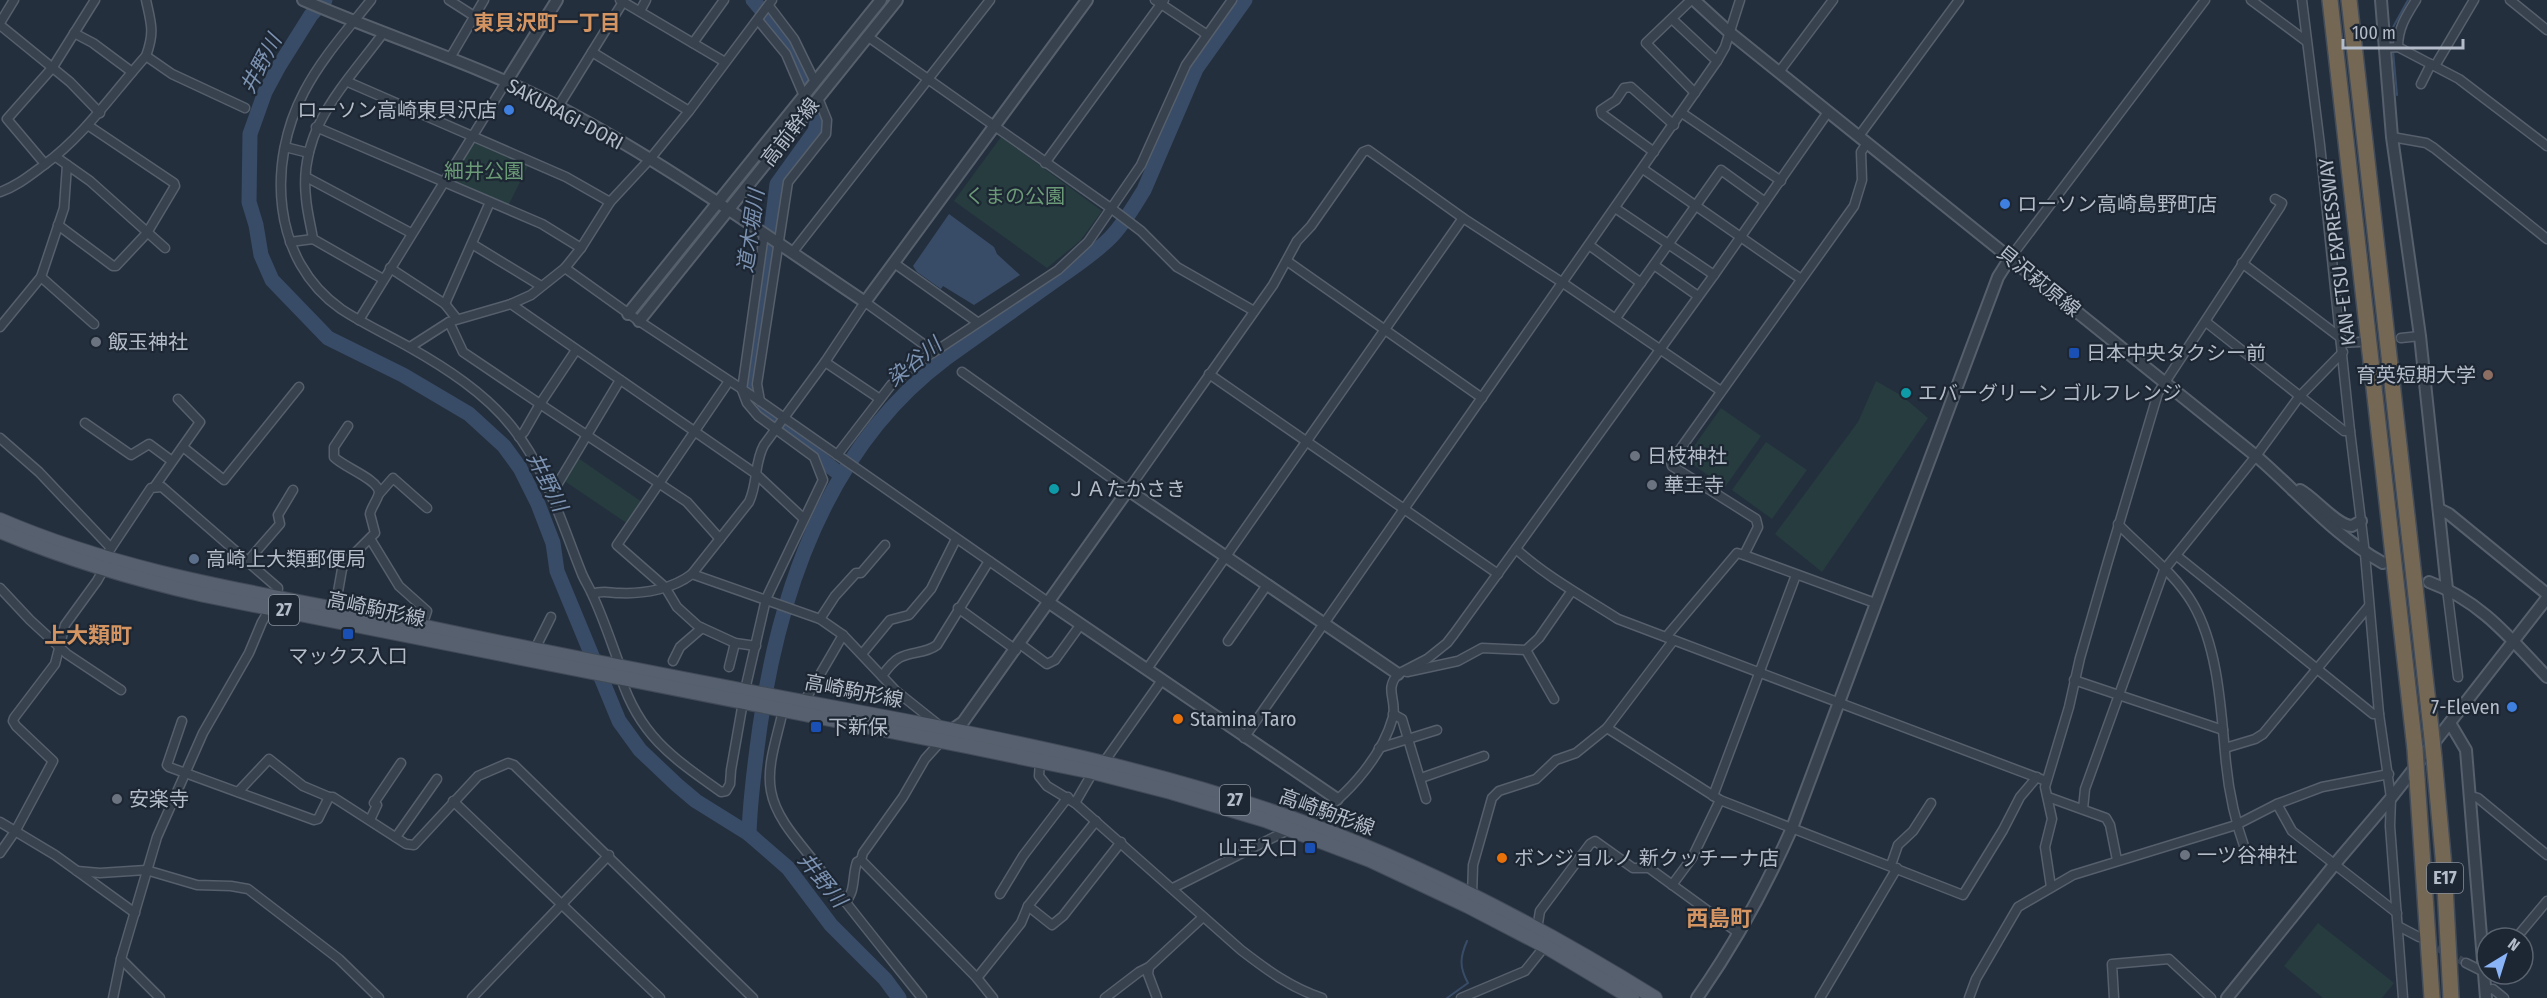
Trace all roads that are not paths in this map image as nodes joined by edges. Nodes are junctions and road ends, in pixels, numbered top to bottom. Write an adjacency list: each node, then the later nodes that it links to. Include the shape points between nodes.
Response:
1 (14, 0): 37 (street)
2 (95, 0): 41 (street)
3 (146, 0): 49 (street, via 153,27)
4 (304, 0): 36 (street, SAKURAGI-DORI)
5 (371, 0): 36 (street)
6 (449, 0): 33 (street)
7 (484, 0): 33 (street)
8 (557, 0): 59 (street)
9 (646, 0): 32 (street)
10 (724, 0): 45 (street)
11 (881, 0): 60 (street, 高前幹線)
12 (897, 0): 43 (street, 高前幹線)
13 (990, 0): 57 (street)
14 (1087, 0): 74 (street)
15 (1232, 0): 42 (street)
16 (1693, 0): 34 (street); 40 (street, 貝沢萩原線)
17 (1740, 0): 40 (street)
18 (1833, 0): 56 (street)
19 (1959, 0): 77 (street)
20 (2205, 0): 117 (street)
21 (2251, 0): 44 (street)
22 (2302, 0): 44 (street)
23 (2330, 0): 370 (highway, KAN-ETSU EXPRESSWAY / E17, bridge, via 2415,749)
24 (2349, 0): 371 (highway, KAN-ETSU EXPRESSWAY / E17, bridge, via 2434,758)
25 (2381, 0): 47 (street)
26 (2416, 0): 46 (street, via 2401,25)
27 (2474, 0): 53 (street)
28 (2510, 0): 38 (street)
29 (622, 1): 32 (street); 48 (street)
30 (1160, 1): 42 (street); 84 (street)
31 (770, 3): 35 (street); 60 (street, via 794,39)
32 (640, 11): 45 (street)
33 (474, 16): 50 (street)
34 (1672, 19): 51 (street); 62 (street, via 1646,43)
35 (758, 20): 52 (street); 63 (street, via 786,54)
36 (352, 21): 39 (street, SAKURAGI-DORI); 79 (street, via 304,91)
37 (0, 24): 54 (street)
38 (2547, 30)
39 (384, 32): 50 (street, SAKURAGI-DORI); 58 (street)
40 (1729, 32): 51 (street); 56 (street, 貝沢萩原線)
41 (74, 33): 54 (street); 55 (street)
42 (1206, 34): 99 (street, via 1186,65 1141,165)
43 (867, 36): 57 (street); 64 (street, 高前幹線)
44 (2306, 41): 148 (street)
45 (693, 43): 52 (street)
46 (2398, 47): 47 (street); 53 (street)
47 (2385, 48): 76 (street)
48 (592, 52): 65 (street); 67 (street)
49 (146, 56): 55 (street); 66 (street, via 172,74)
50 (450, 58): 59 (street, SAKURAGI-DORI)
51 (1717, 61): 62 (street)
52 (725, 63): 67 (street)
53 (2433, 65): 61 (street); 78 (street, via 2459,79)
54 (53, 67): 69 (street); 85 (street, via 7,119)
55 (132, 72): 69 (street)
56 (1779, 72): 68 (street, 貝沢萩原線)
57 (928, 81): 74 (street); 116 (street)
58 (348, 82): 73 (street); 75 (street)
59 (506, 82): 65 (street, SAKURAGI-DORI); 75 (street)
60 (815, 82): 63 (street, 高前幹線)
61 (2421, 84)
62 (1695, 93): 70 (street)
63 (804, 96): 96 (street, 高前幹線)
64 (818, 98): 100 (street, 高前幹線); 110 (street, via 827,120 826,134 788,182)
65 (558, 107): 83 (street, SAKURAGI-DORI)
66 (245, 108)
67 (689, 111): 83 (street)
68 (1828, 112): 77 (street, 貝沢萩原線); 89 (street)
69 (100, 113): 72 (street)
70 (1682, 113): 71 (street); 89 (street)
71 (1674, 125): 80 (street); 80 (street, via 1630,87 1601,110)
72 (89, 126): 82 (street); 103 (street, via 174,183)
73 (316, 127): 81 (street); 90 (street)
74 (994, 127): 84 (street); 119 (street)
75 (472, 136): 90 (street); 94 (street, via 566,177)
76 (2392, 137): 108 (street, via 2434,148); 146 (street)
77 (1863, 139): 117 (street, 貝沢萩原線); 127 (street, via 1862,180 1854,206)
78 (2547, 146)
79 (285, 147): 81 (street); 109 (street, via 280,187 282,215)
80 (1654, 152): 87 (street)
81 (309, 153): 88 (street)
82 (56, 157): 85 (street); 86 (street)
83 (650, 159): 94 (street); 96 (street, SAKURAGI-DORI)
84 (1045, 163): 99 (street)
85 (45, 164): 91 (street, via 16,186)
86 (67, 165): 102 (street, via 64,208); 103 (street)
87 (1643, 169): 97 (street); 98 (street)
88 (306, 177): 104 (street); 107 (street, via 305,198)
89 (1781, 181): 95 (street)
90 (444, 183): 93 (street); 104 (street)
91 (0, 192)
92 (2275, 199): 120 (street, via 2282,203 2280,207)
93 (490, 202): 111 (street); 115 (street, via 542,224)
94 (610, 202): 115 (street)
95 (1765, 202): 97 (street, via 1721,170); 106 (street)
96 (717, 204): 100 (street, SAKURAGI-DORI); 136 (street, 高前幹線)
97 (1696, 206): 106 (street); 113 (street)
98 (1615, 208): 112 (street); 113 (street)
99 (1113, 210): 135 (street, via 1177,267); 141 (street, via 1089,242 1058,270)
100 (728, 211): 105 (street, SAKURAGI-DORI); 140 (street, 高前幹線)
101 (1463, 218): 118 (street, via 1368,150 1297,241); 128 (street); 145 (street)
102 (58, 225): 103 (street, via 113,266); 125 (street)
103 (147, 233): 114 (street)
104 (411, 233): 122 (street)
105 (765, 234): 110 (street, SAKURAGI-DORI); 162 (street)
106 (1740, 237): 124 (street); 127 (street)
107 (313, 239): 109 (street); 126 (street)
108 (2547, 239)
109 (290, 242): 138 (street, via 305,272 320,290)
110 (778, 242): 116 (street); 168 (street, via 757,384)
111 (472, 244): 130 (street); 133 (street)
112 (1589, 245): 128 (street); 129 (street)
113 (1670, 245): 121 (street); 124 (street)
114 (165, 248)
115 (581, 248): 123 (street)
116 (792, 253): 132 (street)
117 (2010, 258): 160 (street, 貝沢萩原線); 227 (street, via 1998,277)
118 (1287, 261): 135 (street); 145 (street)
119 (894, 263): 132 (street); 141 (street)
120 (2242, 263): 142 (street); 148 (street)
121 (1654, 265): 129 (street); 131 (street)
122 (390, 268): 126 (street); 133 (street)
123 (565, 268): 130 (street); 136 (street)
124 (1714, 275): 131 (street)
125 (41, 277): 143 (street); 144 (street)
126 (383, 279): 138 (street)
127 (1801, 279): 163 (street)
128 (1563, 282): 137 (street); 164 (street)
129 (1641, 283): 137 (street)
130 (541, 286): 134 (street)
131 (1698, 296): 151 (street)
132 (865, 303): 153 (street); 155 (street)
133 (445, 304): 139 (street)
134 (511, 304): 139 (street); 152 (street)
135 (1254, 311): 157 (street)
136 (628, 314): 140 (street)
137 (1616, 318): 151 (street)
138 (359, 320): 150 (street)
139 (453, 320): 150 (street); 169 (street, via 463,351)
140 (639, 321): 159 (street)
141 (977, 322): 153 (street)
142 (2206, 322): 160 (street); 165 (street)
143 (94, 324)
144 (0, 327)
145 (1386, 330): 164 (street); 178 (street)
146 (2420, 336): 147 (street); 192 (street)
147 (2401, 338)
148 (2341, 340): 149 (street); 154 (street)
149 (2359, 342)
150 (410, 347): 176 (street, via 478,393)
151 (1659, 349): 163 (street); 203 (street)
152 (576, 350): 158 (street); 169 (street)
153 (933, 351): 167 (street)
154 (2343, 352): 165 (street); 174 (street)
155 (825, 362): 167 (street); 171 (street)
156 (962, 372): 188 (street)
157 (1209, 374): 178 (street); 188 (street)
158 (620, 380): 173 (street); 175 (street)
159 (729, 381): 162 (street); 173 (street)
160 (2166, 382): 181 (street, 貝沢萩原線); 197 (street, via 2158,393)
161 (299, 387): 179 (street, via 224,480)
162 (742, 390): 168 (street); 171 (street, via 758,416)
163 (1721, 391): 205 (street, via 1671,462 1756,519 1758,527)
164 (1482, 398): 193 (street)
165 (2299, 398): 174 (street, via 2344,431); 181 (street)
166 (178, 399): 179 (street, via 200,422)
167 (880, 399): 180 (street)
168 (760, 401): 171 (street)
169 (540, 404): 175 (street); 176 (street)
170 (85, 423): 182 (street, via 131,455 148,444)
171 (780, 424): 180 (street); 183 (street, via 758,457); 194 (street, via 814,457 823,480)
172 (348, 426): 189 (street, via 334,447 334,457 367,478)
173 (695, 431): 183 (street); 185 (street)
174 (2350, 431): 196 (street)
175 (586, 435): 185 (street); 190 (street)
176 (519, 437): 190 (street)
177 (1, 441): 208 (street, via 39,472)
178 (1305, 441): 193 (street); 207 (street)
179 (183, 447): 182 (street)
180 (838, 456): 199 (street)
181 (2256, 456): 184 (street, 貝沢萩原線); 206 (street)
182 (172, 461): 186 (street)
183 (756, 474): 194 (street); 200 (street, via 749,502)
184 (2286, 482): 196 (street, via 2311,496 2341,523 2352,526); 204 (street, 貝沢萩原線, via 2344,539)
185 (660, 483): 200 (street, via 687,502); 218 (street, via 617,545)
186 (155, 486): 208 (street); 210 (street, via 166,490)
187 (293, 490): 210 (street, via 278,515 280,524)
188 (1128, 490): 207 (street); 226 (street)
189 (379, 494): 191 (street, via 393,478); 201 (street, via 370,514 375,533)
190 (551, 495): 222 (street)
191 (427, 508)
192 (2439, 509): 220 (street); 223 (street, via 2450,514)
193 (1404, 510): 214 (street); 234 (street)
194 (803, 518): 224 (street)
195 (0, 520): 208 (main road, 高崎駒形線 / 27)
196 (2361, 521): 204 (street)
197 (2118, 524): 212 (street); 259 (street)
198 (0, 531): 208 (main road, 高崎駒形線 / 27, via 70,559)
199 (956, 538): 209 (street); 246 (street, via 931,589 909,615 890,620)
200 (720, 539): 213 (street)
201 (371, 540): 230 (street, via 342,569); 235 (street, via 399,586 428,611)
202 (885, 545): 232 (street, via 835,596)
203 (1516, 549): 214 (street); 221 (street)
204 (2365, 554): 211 (street, 貝沢萩原線); 228 (street)
205 (1744, 555): 215 (street); 238 (street, via 1737,553)
206 (2177, 556): 212 (street); 250 (street)
207 (1225, 557): 217 (street); 251 (street)
208 (107, 559): 225 (main road, 高崎駒形線 / 27, via 159,585); 242 (street, via 97,581 65,625)
209 (989, 561): 226 (street); 229 (street)
210 (247, 562): 225 (street, via 278,588)
211 (2383, 563)
212 (2164, 570): 262 (street); 274 (street, via 2182,588 2203,625)
213 (692, 574): 218 (street); 224 (street)
214 (1498, 574): 254 (street, via 1447,643)
215 (1796, 575): 227 (street); 253 (street)
216 (2429, 582): 220 (street)
217 (1267, 585): 234 (street); 240 (street)
218 (665, 587): 222 (street, via 648,592); 236 (street, via 677,607)
219 (0, 588): 242 (street)
220 (2447, 589): 239 (street, via 2489,616); 256 (street)
221 (1570, 592): 238 (street, via 1618,619); 245 (street, via 1539,638)
222 (592, 594): 252 (street)
223 (2547, 596): 239 (street)
224 (768, 600): 232 (street); 243 (street)
225 (273, 602): 230 (main road, 高崎駒形線 / 27); 247 (main road, 高崎駒形線 / 27); 284 (street)
226 (1048, 602): 233 (street); 244 (street)
227 (1875, 603): 265 (street)
228 (2369, 606): 250 (street); 268 (street)
229 (958, 608): 244 (street); 255 (street, via 937,645 928,651 902,656)
230 (335, 609): 235 (main road, 高崎駒形線 / 27)
231 (552, 617): 247 (street)
232 (820, 619): 237 (street)
233 (1081, 624): 244 (street, via 1055,660 1047,664); 251 (street)
234 (1324, 625): 254 (street); 275 (street)
235 (422, 626): 247 (main road, 高崎駒形線 / 27)
236 (702, 628): 241 (street); 248 (street, via 681,647)
237 (843, 635): 246 (street); 264 (street)
238 (1670, 639): 253 (street); 272 (street)
239 (2512, 640): 257 (street); 270 (street)
240 (1227, 641)
241 (735, 643): 243 (street); 249 (street)
242 (58, 644): 260 (street); 309 (street, via 55,664 13,721 53,761)
243 (756, 646): 261 (street)
244 (1018, 647): 271 (street, via 963,722)
245 (1526, 650): 254 (street, via 1482,648 1458,661); 263 (street)
246 (862, 654): 255 (street)
247 (532, 656): 252 (main road, 高崎駒形線 / 27)
248 (673, 661)
249 (729, 667)
250 (2318, 668): 268 (street, via 2373,714); 279 (street, via 2263,734)
251 (1147, 669): 258 (street)
252 (617, 672): 261 (main road, 27); 261 (street, via 645,729 690,771 721,792 730,784)
253 (1759, 673): 265 (street); 294 (street)
254 (1398, 674): 267 (street, via 1391,685)
255 (882, 676): 271 (street)
256 (2458, 677)
257 (2547, 677)
258 (1162, 680): 275 (street); 283 (street)
259 (2074, 680): 262 (street); 289 (street)
260 (121, 690)
261 (746, 696): 266 (main road, 27)
262 (2120, 696): 274 (street); 302 (street, via 2085,789)
263 (1554, 699)
264 (804, 702): 266 (main road, 高崎駒形線 / 27); 271 (main road, 高崎駒形線 / 27)
265 (1839, 702): 286 (street); 308 (street)
266 (782, 705): 277 (main road, 高崎駒形線 / 27); 329 (street, via 770,773 771,791 785,824)
267 (1393, 714): 276 (street, via 1402,719); 278 (street)
268 (2379, 714): 285 (street)
269 (182, 721): 284 (street, via 167,765)
270 (2450, 723): 291 (street, via 2466,750); 295 (street)
271 (947, 728): 277 (street); 283 (main road, 高崎駒形線 / 27)
272 (1607, 728): 294 (street); 327 (street, via 1576,753 1556,760 1536,779 1499,791 1492,798 1473,865)
273 (1437, 730): 276 (street)
274 (2223, 730): 279 (street)
275 (1244, 738): 296 (street)
276 (1408, 739): 278 (street); 287 (street)
277 (939, 742): 281 (main road, 高崎駒形線 / 27); 317 (street)
278 (1379, 748): 296 (street)
279 (2225, 748): 307 (street)
280 (1484, 756): 287 (street)
281 (1040, 761): 283 (main road, 高崎駒形線 / 27); 298 (street, via 1039,776 1047,786)
282 (401, 763): 303 (street, via 374,803 377,805)
283 (1098, 767): 298 (street); 306 (main road, 高崎駒形線 / 27, via 1172,780); 310 (main road, 高崎駒形線 / 27)
284 (184, 774): 290 (street); 321 (street)
285 (2389, 774): 295 (street); 301 (street, via 2322,787)
286 (2037, 777): 289 (street); 320 (street, via 2019,797 1963,895)
287 (1421, 778): 297 (street)
288 (437, 779): 311 (street)
289 (2046, 781): 293 (street)
290 (238, 792): 292 (street, via 314,820); 292 (street, via 269,759 303,786)
291 (2471, 796): 316 (street); 336 (street)
292 (329, 797): 303 (street)
293 (2048, 797): 302 (street); 324 (street, via 2052,819 2045,848)
294 (1716, 798): 308 (street); 323 (street, via 1692,858)
295 (2391, 798): 319 (street); 333 (street)
296 (1337, 799): 306 (street)
297 (1426, 799)
298 (1072, 800): 304 (street); 326 (street, via 1023,856)
299 (453, 801): 311 (street, via 414,845); 315 (street, via 478,776 508,763 514,765); 330 (street)
300 (1931, 803): 320 (street, via 1898,846)
301 (2277, 804): 307 (street); 319 (street, via 2292,831)
302 (2083, 809): 318 (street, via 2108,820)
303 (370, 820): 311 (street)
304 (1096, 821): 312 (street); 331 (street)
305 (0, 822): 309 (street)
306 (1305, 823): 310 (street); 327 (main road, 高崎駒形線 / 27, via 1375,850)
307 (2236, 825): 313 (street); 318 (street)
308 (1792, 828): 320 (street); 339 (street)
309 (16, 830): 314 (street); 322 (street)
310 (1287, 830): 325 (street); 341 (main road, 高崎駒形線 / 27, via 1370,860)
311 (396, 837)
312 (1121, 842): 325 (street); 331 (street, via 1052,925)
313 (2246, 852)
314 (0, 853)
315 (609, 855): 330 (street); 354 (street)
316 (2547, 855)
317 (861, 860): 329 (street, via 855,867 851,897); 346 (street)
318 (2117, 860): 324 (street, via 2087,869)
319 (2334, 865): 333 (street); 368 (street)
320 (1894, 867): 364 (street)
321 (146, 870): 322 (street); 332 (street); 351 (street, via 197,885 248,890 339,959)
322 (77, 871): 332 (street)
323 (1672, 885): 338 (street, via 1649,868 1633,868 1595,841 1540,911); 339 (street)
324 (2051, 887): 365 (street, via 2018,907)
325 (1173, 888): 334 (street)
326 (1000, 894)
327 (1472, 896): 338 (main road, 高崎駒形線 / 27)
328 (2547, 901): 337 (street)
329 (845, 902): 355 (street)
330 (563, 904): 352 (street); 353 (street)
331 (1028, 906): 346 (street, via 1021,923)
332 (135, 913): 342 (street)
333 (2397, 913): 335 (street)
334 (1203, 917): 344 (street); 347 (street)
335 (2398, 926): 340 (street); 369 (street)
336 (2482, 926)
337 (2526, 926)
338 (1537, 929): 362 (main road, 高崎駒形線 / 27)
339 (1737, 932): 363 (street, via 1724,960)
340 (2419, 937)
341 (1545, 946): 360 (street, via 1525,971); 361 (main road, 高崎駒形線 / 27)
342 (121, 959): 349 (street); 350 (street)
343 (2466, 963): 345 (street)
344 (1149, 967): 357 (street); 358 (street)
345 (2475, 967)
346 (977, 978): 356 (street)
347 (1297, 994): 359 (street)
348 (2486, 994): 372 (street, via 2493,989)
349 (113, 998)
350 (160, 998)
351 (379, 998)
352 (472, 998)
353 (660, 998)
354 (753, 998)
355 (922, 998)
356 (993, 998)
357 (1105, 998)
358 (1156, 998)
359 (1322, 998)
360 (1461, 998)
361 (1632, 998)
362 (1655, 998)
363 (1697, 998)
364 (1820, 998)
365 (1969, 998)
366 (2114, 998): 367 (street, via 2112,964 2169,959)
367 (2211, 998)
368 (2227, 998)
369 (2403, 998)
370 (2432, 998)
371 (2451, 998)
372 (2504, 998)

